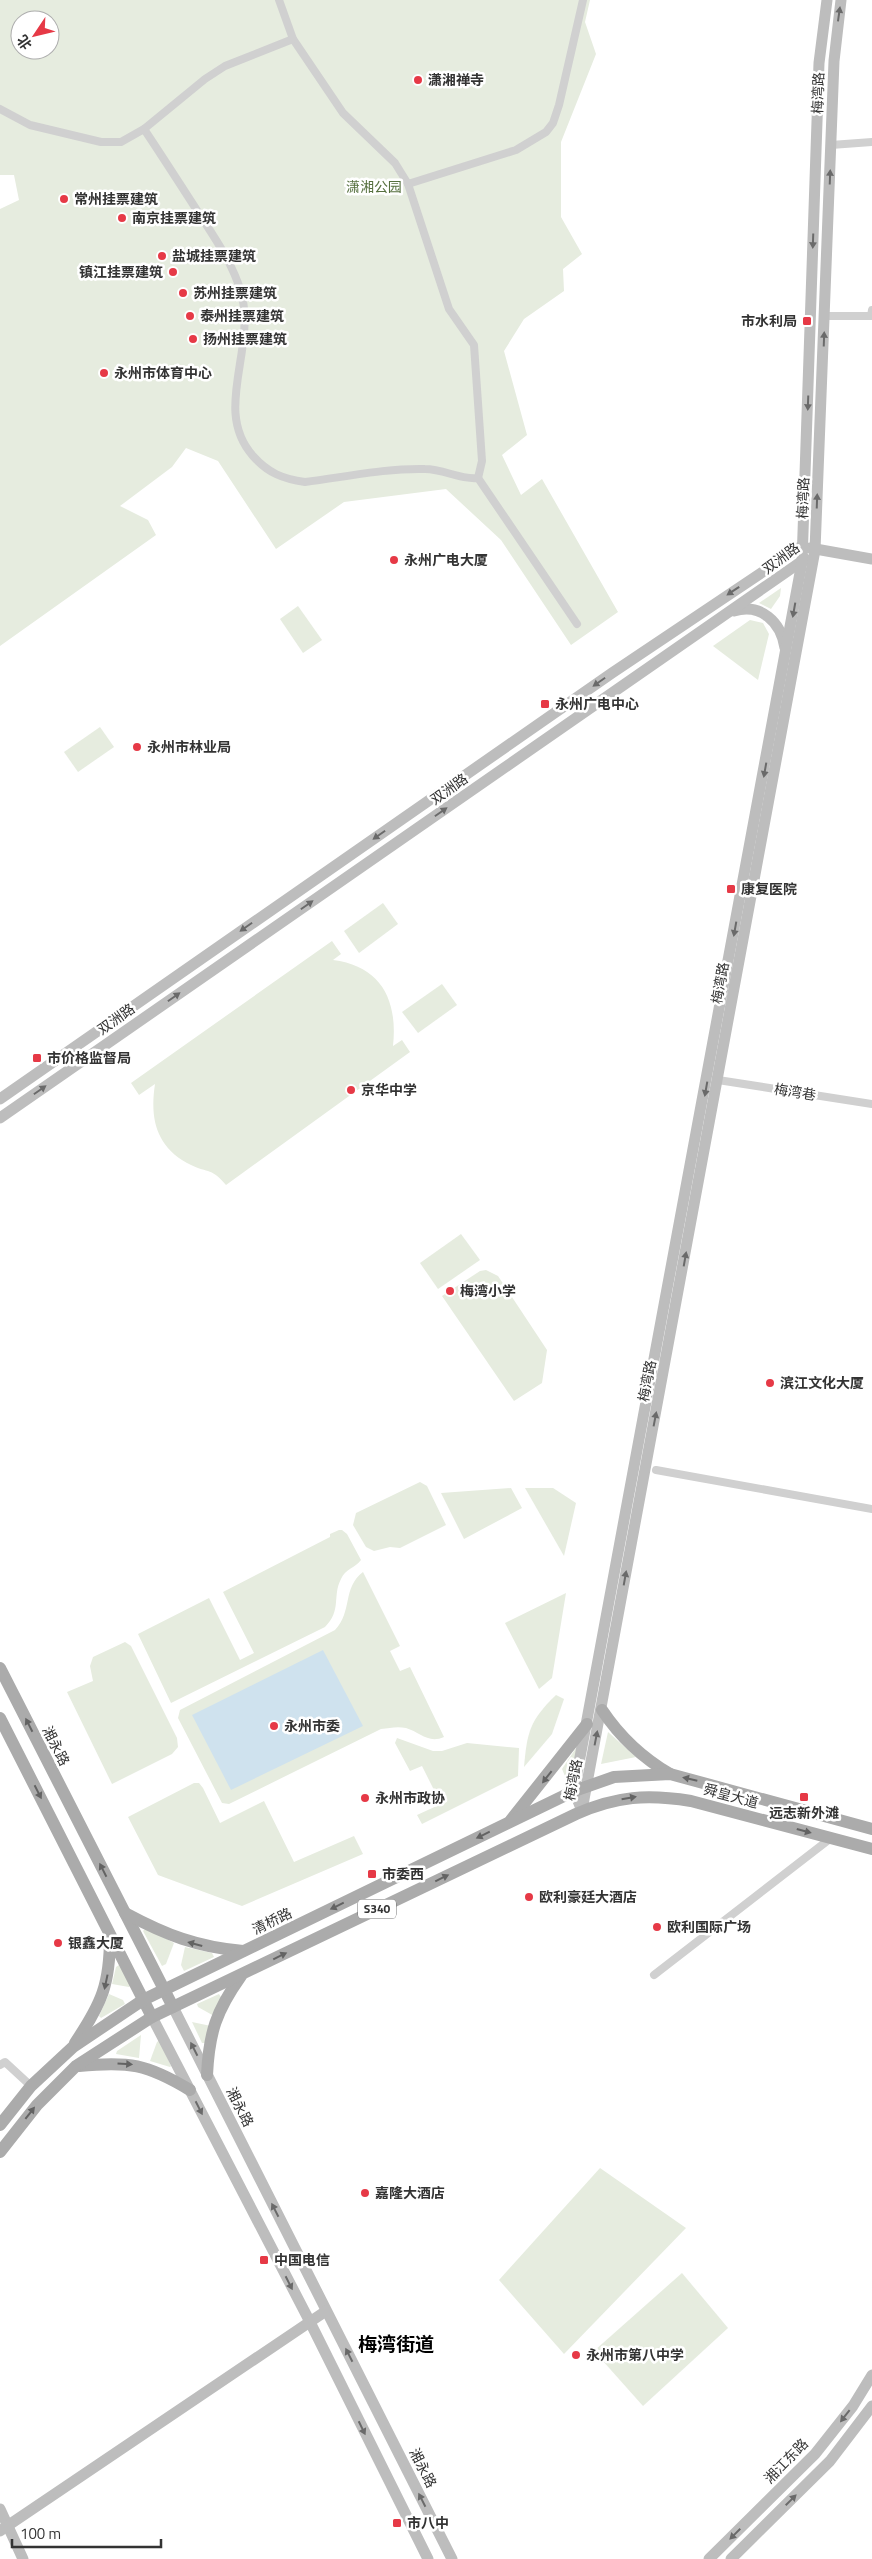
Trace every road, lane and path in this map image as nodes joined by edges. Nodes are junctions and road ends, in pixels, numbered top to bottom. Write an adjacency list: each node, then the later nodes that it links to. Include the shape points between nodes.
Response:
1 (279, 0): 5 (street)
2 (583, 0): 10 (street, via 553,123 546,132 516,150)
3 (826, 0): 14 (street, 梅湾路, one-way to 14, via 819,63)
4 (841, 0): 9 (street, 梅湾路, one-way to 4, via 834,52)
5 (293, 39): 7 (street, via 225,66 204,79); 10 (street, via 343,113 395,163)
6 (0, 109): 7 (street, via 30,125 101,142 121,142)
7 (144, 129): 13 (street, via 224,253 240,291 246,326 233,411 236,430 244,447 258,462 274,475 306,482 408,469 442,470 463,478)
8 (872, 142): 9 (street)
9 (831, 145): 12 (street, 梅湾路, one-way to 9)
10 (408, 184): 13 (street, via 449,309 474,345 482,461)
11 (872, 310): 12 (street, via 871,316)
12 (825, 316): 15 (street, 梅湾路, one-way to 12)
13 (478, 478): 19 (street)
14 (803, 545): 15 (street, 双洲路); 17 (street, 梅湾路); 20 (street, 双洲路, one-way to 20)
15 (816, 550): 16 (street); 17 (street, 双洲路); 23 (street, 梅湾路)
16 (872, 559)
17 (802, 562): 18 (street, 双洲路); 22 (street, 梅湾路, one-way to 22)
18 (730, 612): 21 (street, 双洲路); 22 (street, via 749,608 770,617 782,636)
19 (577, 624)
20 (682, 626): 21 (street); 24 (street, 双洲路, one-way to 24)
21 (691, 639): 26 (street, 双洲路, one-way to 21)
22 (786, 653): 30 (street, 梅湾路, one-way to 30)
23 (718, 1080): 25 (street, 梅湾巷); 30 (street, 梅湾路, one-way to 23)
24 (0, 1098)
25 (872, 1104)
26 (0, 1118)
27 (656, 1470): 28 (street)
28 (872, 1509)
29 (0, 1668): 40 (main road, 湘永路, one-way to 29)
30 (594, 1717): 32 (main road); 33 (street, 梅湾路, one-way to 30); 34 (street, 梅湾路); 36 (main road, one-way to 36)
31 (0, 1718): 41 (main road, one-way to 41)
32 (670, 1774): 33 (main road, 舜皇大道 / S340, via 614,1776); 37 (main road, 舜皇大道 / S340, one-way to 32)
33 (586, 1786): 34 (main road, 清桥路 / S340); 35 (street, 梅湾路)
34 (574, 1791): 35 (street, 梅湾路); 36 (main road, 清桥路 / S340)
35 (582, 1811): 38 (main road, 舜皇大道 / S340, one-way to 38, via 609,1801 663,1796); 43 (main road, S340, one-way to 35)
36 (508, 1823): 42 (main road, 清桥路 / S340, one-way to 42)
37 (872, 1829)
38 (831, 1838): 39 (main road, 舜皇大道 / S340); 44 (street)
39 (872, 1849)
40 (125, 1913): 42 (main road, one-way to 40, via 182,1941); 45 (main road, 湘永路)
41 (110, 1934): 46 (main road); 49 (main road, one-way to 49, via 106,1986 95,2012)
42 (241, 1952): 43 (main road); 45 (main road, 清桥路)
43 (245, 1973): 47 (main road, S340); 52 (main road, via 223,2001 208,2044)
44 (654, 1975)
45 (164, 1989): 46 (main road, 清桥路); 47 (main road, 湘永路)
46 (144, 2000): 48 (main road); 49 (main road, 清桥路)
47 (173, 2006): 48 (main road, S340); 52 (street, 湘永路, one-way to 47)
48 (152, 2018): 50 (main road); 54 (street)
49 (73, 2047): 50 (main road); 53 (main road, 清桥路)
50 (80, 2064): 54 (main road, one-way to 54, via 137,2064 162,2073); 56 (main road, one-way to 50, via 37,2105)
51 (0, 2065): 53 (street, via 5,2062)
52 (207, 2075): 57 (street, 湘永路, one-way to 52)
53 (31, 2086): 55 (main road, 清桥路)
54 (190, 2090): 58 (street, one-way to 58)
55 (0, 2125)
56 (0, 2152)
57 (326, 2311): 58 (street); 65 (street, 湘永路, one-way to 57)
58 (310, 2322): 62 (street); 64 (street, one-way to 64)
59 (872, 2375): 66 (street, 湘江东路, one-way to 66, via 815,2454)
60 (872, 2406): 67 (street, one-way to 60, via 830,2461)
61 (0, 2509): 62 (street)
62 (4, 2528): 63 (street)
63 (23, 2559)
64 (428, 2559)
65 (452, 2559)
66 (709, 2559)
67 (731, 2559)

